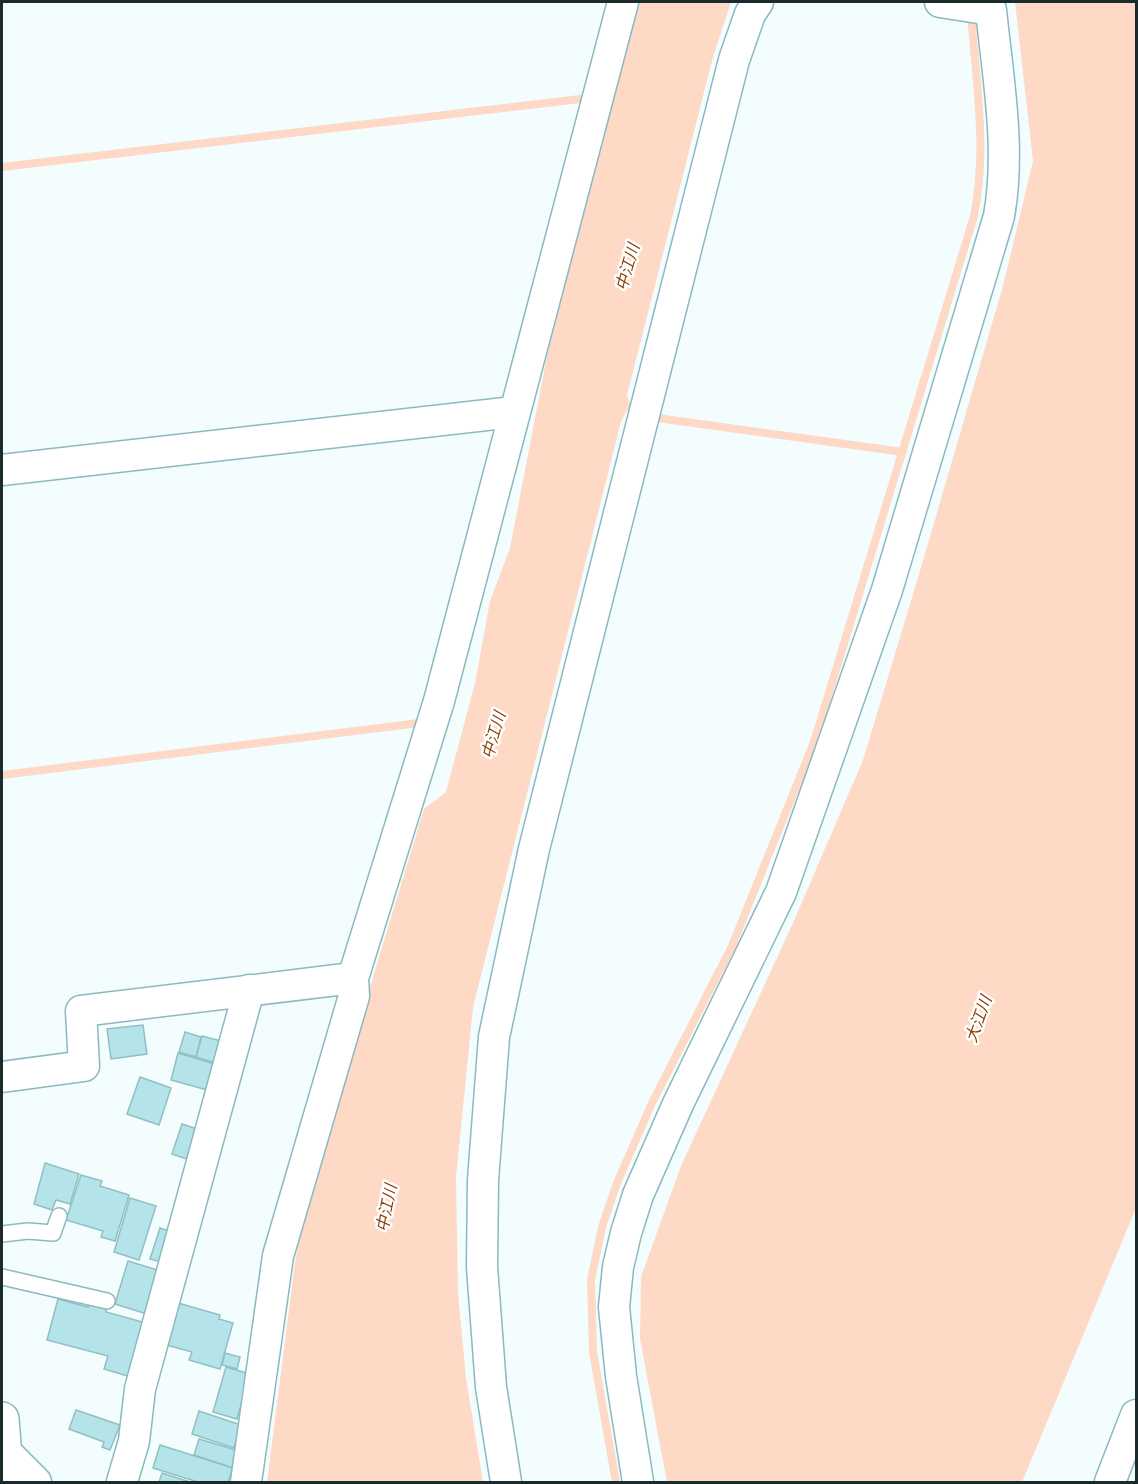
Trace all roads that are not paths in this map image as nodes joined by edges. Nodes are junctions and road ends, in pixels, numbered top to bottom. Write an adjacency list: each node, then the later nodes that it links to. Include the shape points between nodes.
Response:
1 (623, 2): 4 (street)
2 (759, 2): 19 (street, via 750,14 734,60 537,838 494,1037 483,1179 482,1267 491,1387)
3 (940, 2): 20 (street, via 991,10 1006,152 999,216 887,590 781,892 678,1104 626,1233 614,1307)
4 (513, 412): 5 (street); 6 (street, via 439,701)
5 (2, 470)
6 (353, 978): 7 (street); 18 (street, via 354,996 278,1256)
7 (249, 990): 8 (street, via 81,1011 84,1066); 17 (street, via 140,1389 134,1441)
8 (2, 1077)
9 (58, 1216): 10 (lane, via 53,1233)
10 (2, 1234)
11 (2, 1277): 12 (lane)
12 (107, 1301)
13 (1137, 1415): 21 (street)
14 (2, 1419): 15 (street)
15 (5, 1464): 16 (street)
16 (36, 1482)
17 (122, 1482)
18 (246, 1482)
19 (506, 1482)
20 (638, 1482)
21 (1110, 1482)

